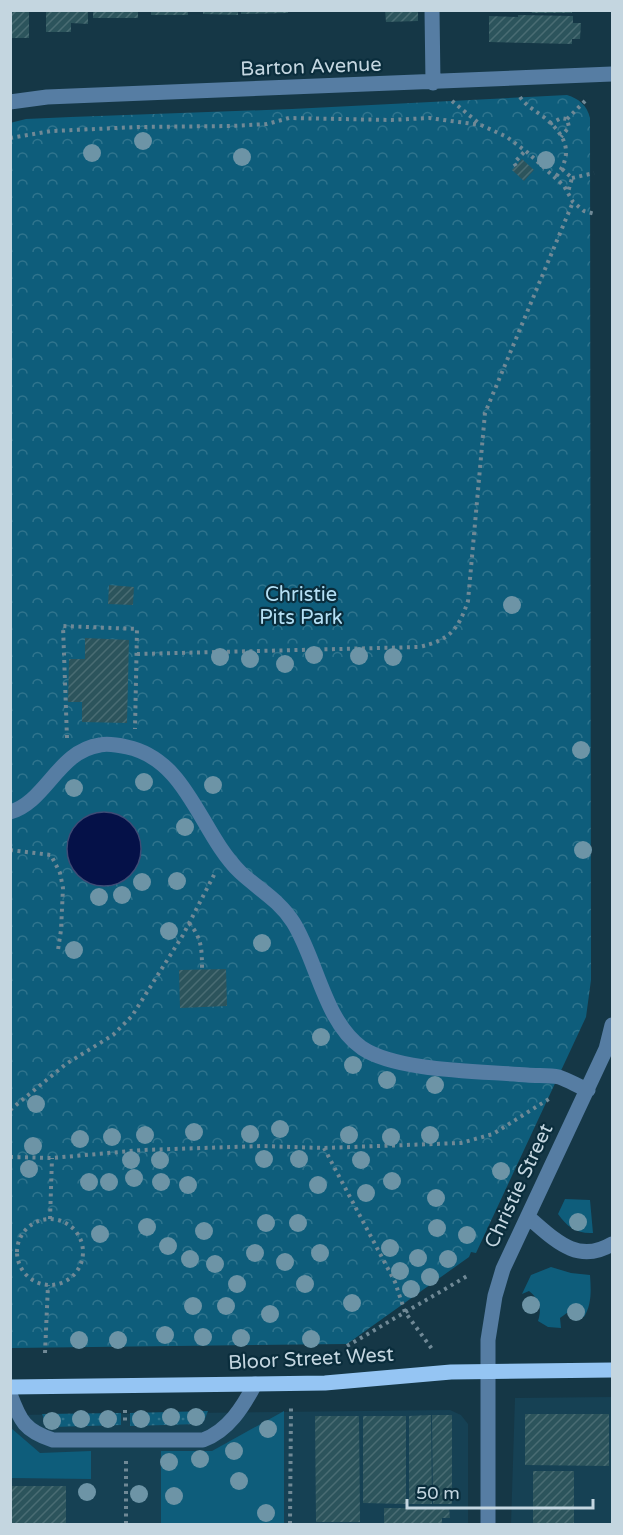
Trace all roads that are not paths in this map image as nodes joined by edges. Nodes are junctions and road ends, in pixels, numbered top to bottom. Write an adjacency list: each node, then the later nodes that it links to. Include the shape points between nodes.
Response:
1 (432, 10): 3 (street)
2 (612, 74): 3 (street, Barton Avenue)
3 (433, 83): 4 (street, Barton Avenue, via 48,97)
4 (10, 102)
5 (10, 812): 7 (street, via 35,795 81,751 99,744 116,745 148,755 180,782 240,872 280,905 292,921 307,946 331,1008 361,1047 384,1058 417,1066 558,1077)
6 (612, 1024): 7 (street, Christie Street)
7 (588, 1090): 8 (street, Christie Street)
8 (528, 1217): 9 (street, via 570,1249 596,1250); 11 (street, Christie Street, via 503,1269 495,1296)
9 (612, 1244)
10 (612, 1370): 11 (main road, Bloor Street West)
11 (487, 1372): 12 (main road, Bloor Street West); 15 (street, Christie Street)
12 (255, 1384): 13 (main road, Bloor Street West); 14 (street, via 228,1424 203,1440 53,1440 26,1427)
13 (10, 1387)
14 (10, 1394)
15 (488, 1524)

